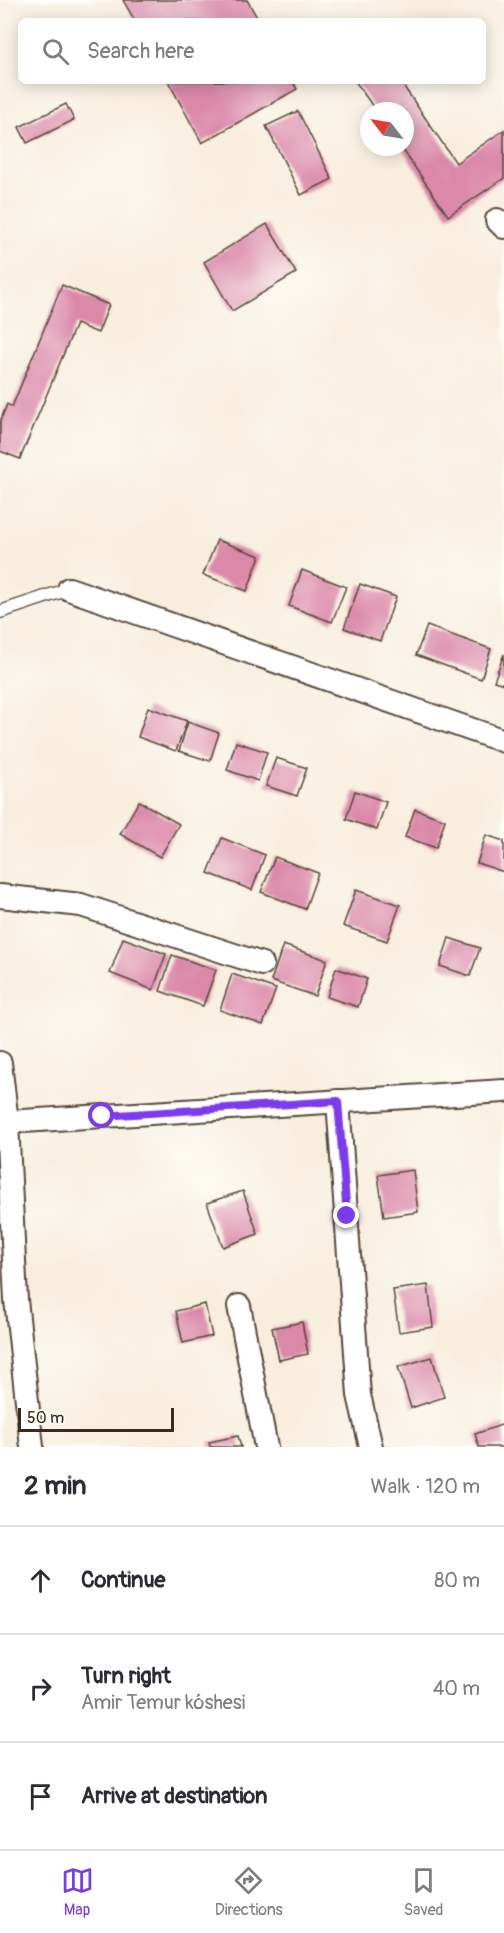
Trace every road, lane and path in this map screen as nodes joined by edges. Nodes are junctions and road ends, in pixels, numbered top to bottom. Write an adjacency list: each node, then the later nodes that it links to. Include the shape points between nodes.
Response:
1 (69, 589): 2 (lane); 3 (street)
2 (0, 612)
3 (504, 741)
4 (0, 896): 5 (street, via 81,905)
5 (262, 964)
6 (0, 1063): 9 (street)
7 (504, 1091): 8 (street)
8 (338, 1101): 9 (street); 13 (street, via 359,1395)
9 (7, 1122): 11 (street, via 16,1299)
10 (239, 1306): 12 (street)
11 (32, 1447)
12 (266, 1447)
13 (371, 1447)

